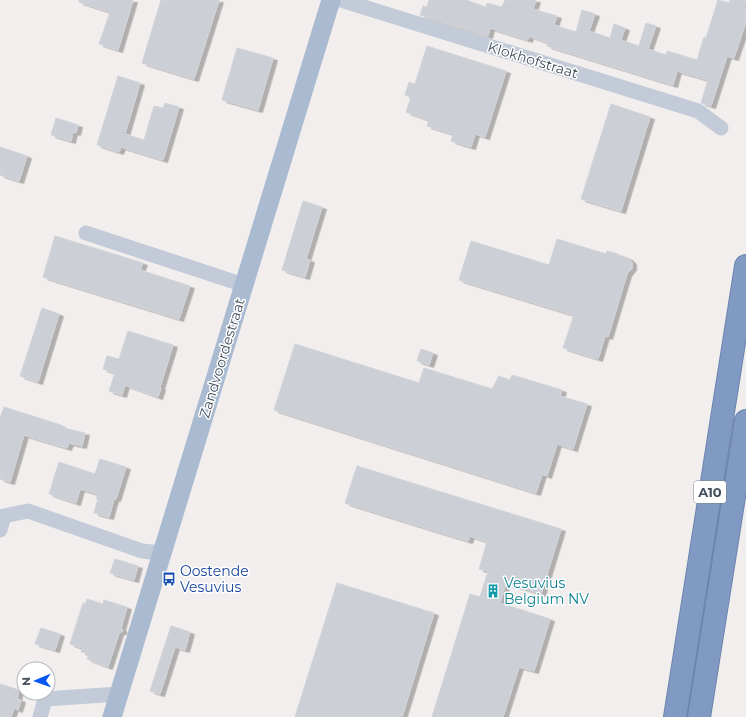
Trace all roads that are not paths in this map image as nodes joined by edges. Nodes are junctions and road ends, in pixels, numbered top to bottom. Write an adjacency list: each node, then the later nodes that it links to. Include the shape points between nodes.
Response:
1 (331, 0): 6 (main road, Zandvoordestraat)
2 (341, 0): 3 (street, Klokhofstraat, via 698,111)
3 (721, 128)
4 (86, 233): 6 (street)
5 (746, 266): 13 (highway, A10)
6 (244, 286): 9 (main road, Zandvoordestraat)
7 (746, 421): 14 (highway, A10)
8 (0, 530): 9 (street, via 4,516 28,512 142,550)
9 (162, 553): 10 (main road, Zandvoordestraat)
10 (119, 694): 11 (street, via 45,699); 12 (main road, Zandvoordestraat)
11 (40, 717)
12 (112, 717)
13 (675, 717)
14 (699, 717)

